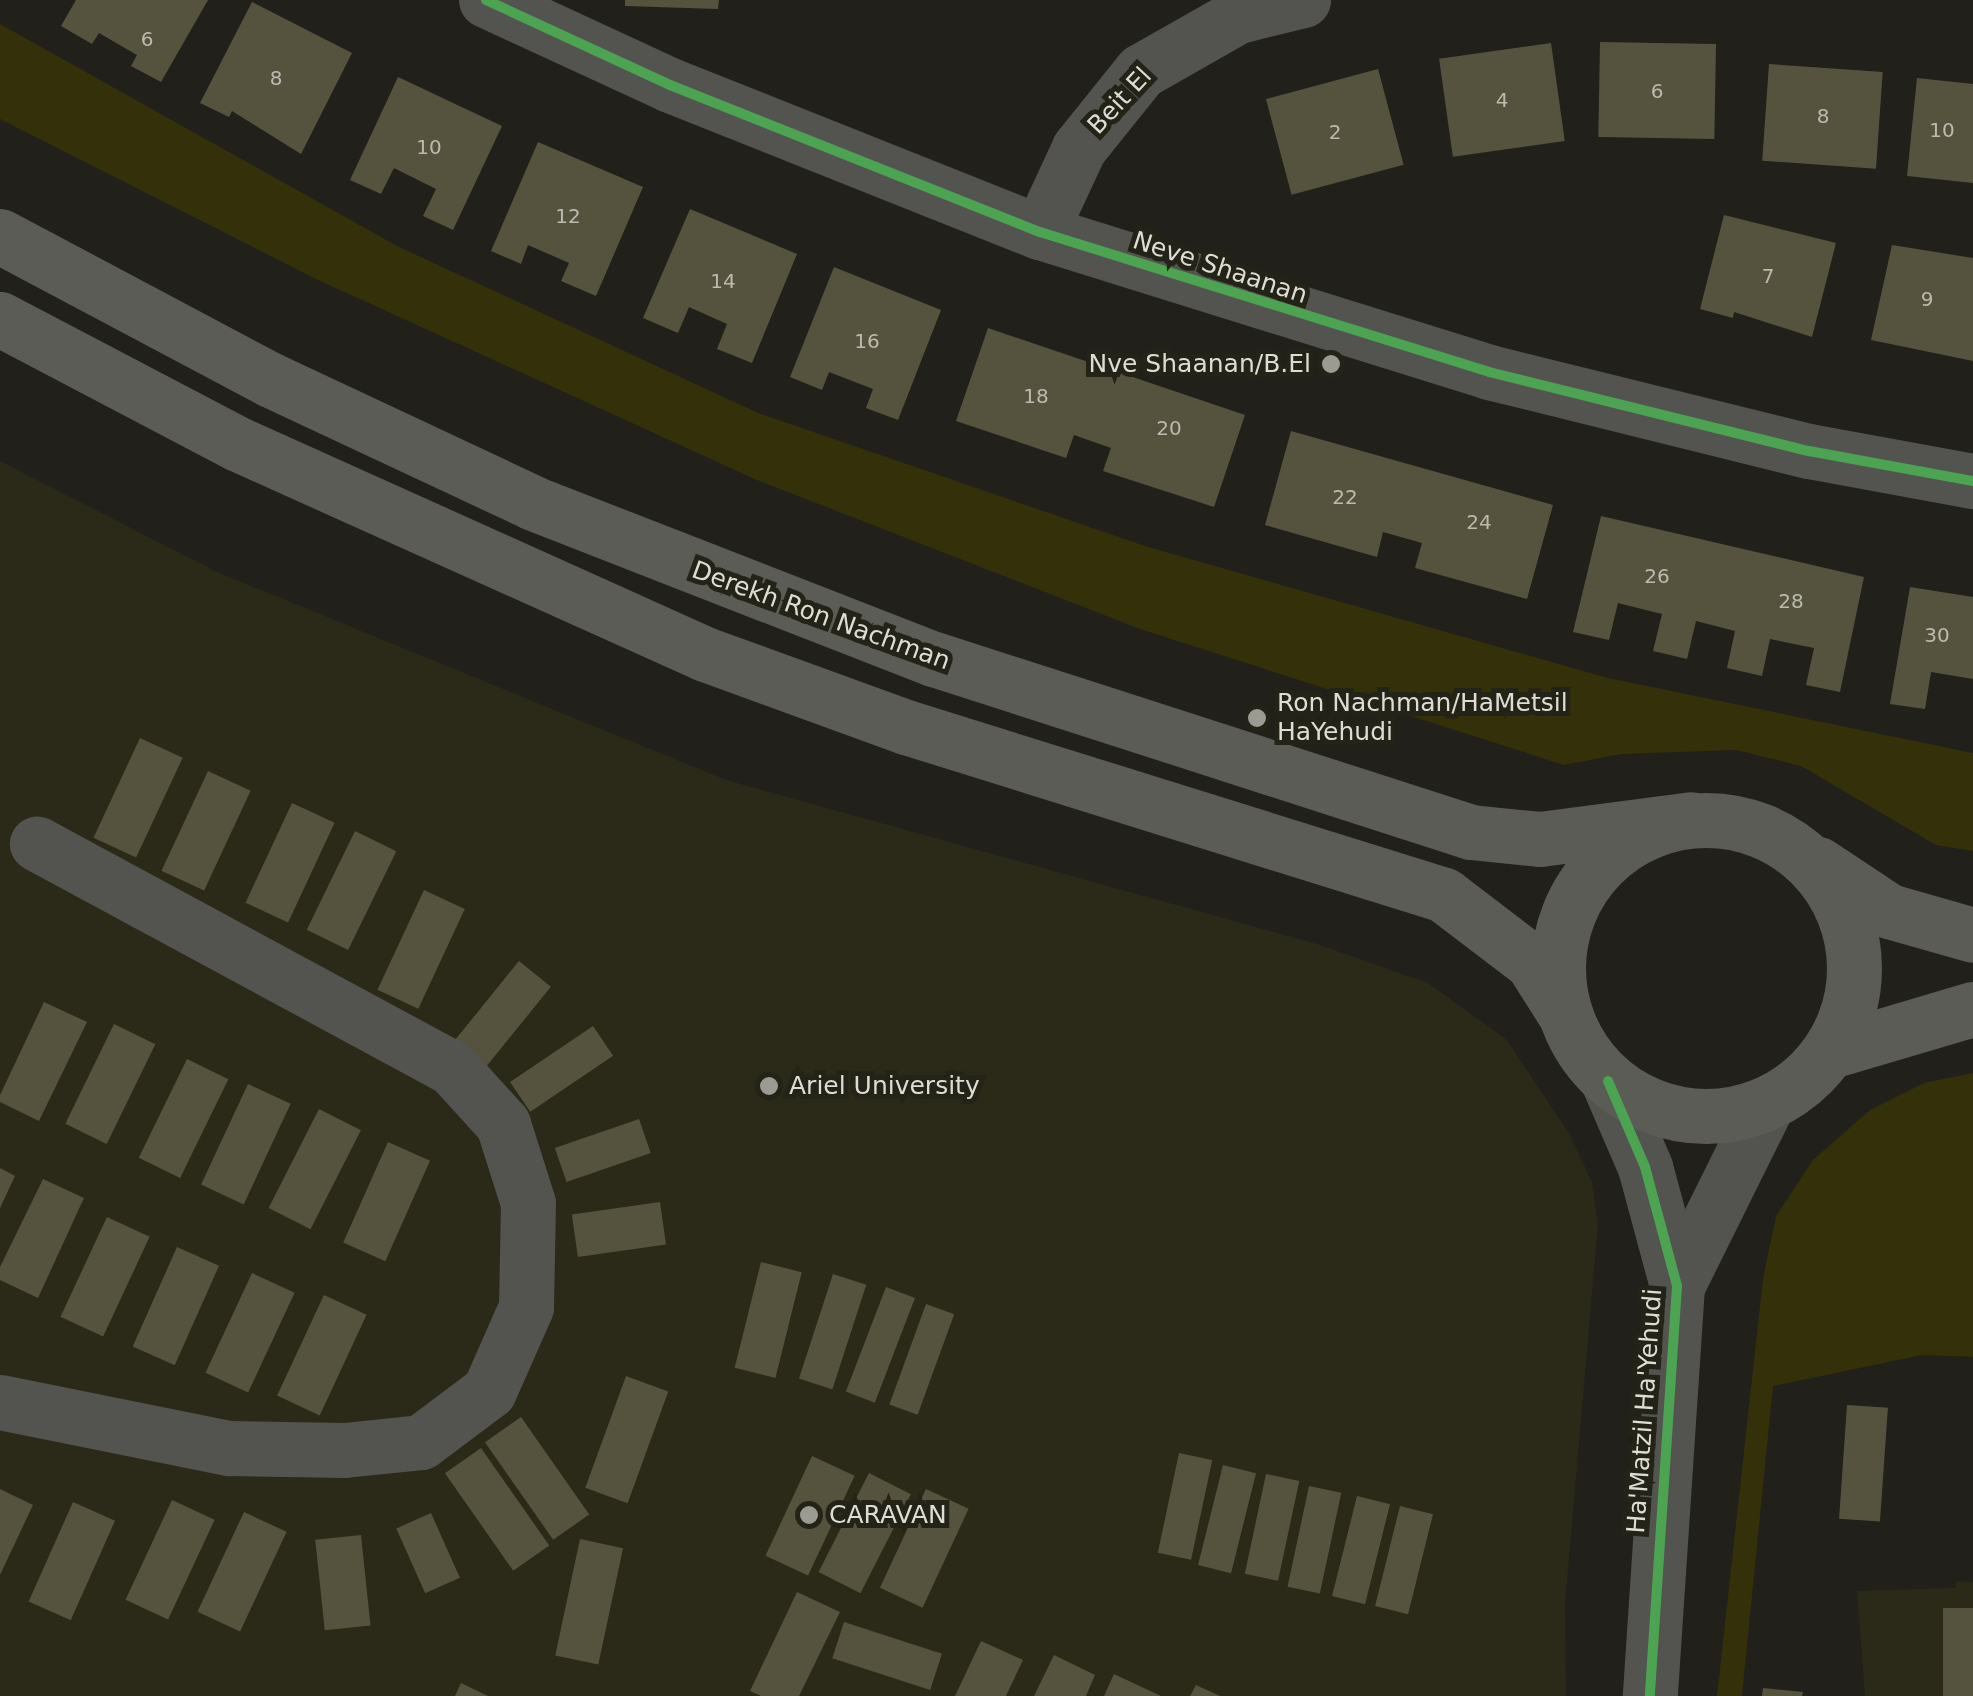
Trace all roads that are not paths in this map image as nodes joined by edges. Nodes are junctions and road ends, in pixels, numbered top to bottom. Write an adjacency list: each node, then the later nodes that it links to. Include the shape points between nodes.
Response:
1 (486, 0): 3 (street, Neve Shaanan, via 707,100)
2 (1303, 0): 3 (street, Beit El, via 1238,16 1142,71 1078,148)
3 (1040, 232): 6 (street, Neve Shaanan, via 1489,372 1809,451)
4 (0, 236): 7 (main road, Derekh Ron Nachman, via 271,380 533,503 934,659 1471,832 1540,839)
5 (0, 319): 12 (main road, via 238,444 705,654 940,738 1444,894 1532,962)
6 (1973, 480)
7 (1690, 820): 8 (main road, via 1732,822); 12 (main road, via 1623,846 1582,885 1558,954)
8 (1772, 834): 10 (main road, via 1889,911); 13 (main road, via 1814,864 1842,906 1856,955 1851,1006)
9 (37, 844): 17 (street, via 452,1068 503,1124 528,1203 526,1306 489,1391 421,1442 344,1450 229,1448)
10 (1973, 935)
11 (1973, 1009): 13 (main road)
12 (1563, 1011): 14 (main road, via 1580,1049)
13 (1831, 1052): 15 (main road)
14 (1608, 1080): 15 (main road, via 1644,1104 1684,1116 1727,1116); 16 (street, Ha'Matzil Ha'Yehudi, via 1645,1168)
15 (1767, 1104): 16 (street, Ha'Matzil Ha'Yehudi)
16 (1677, 1286): 18 (street, Ha'Matzil Ha'Yehudi)
17 (0, 1402)
18 (1650, 1696)

